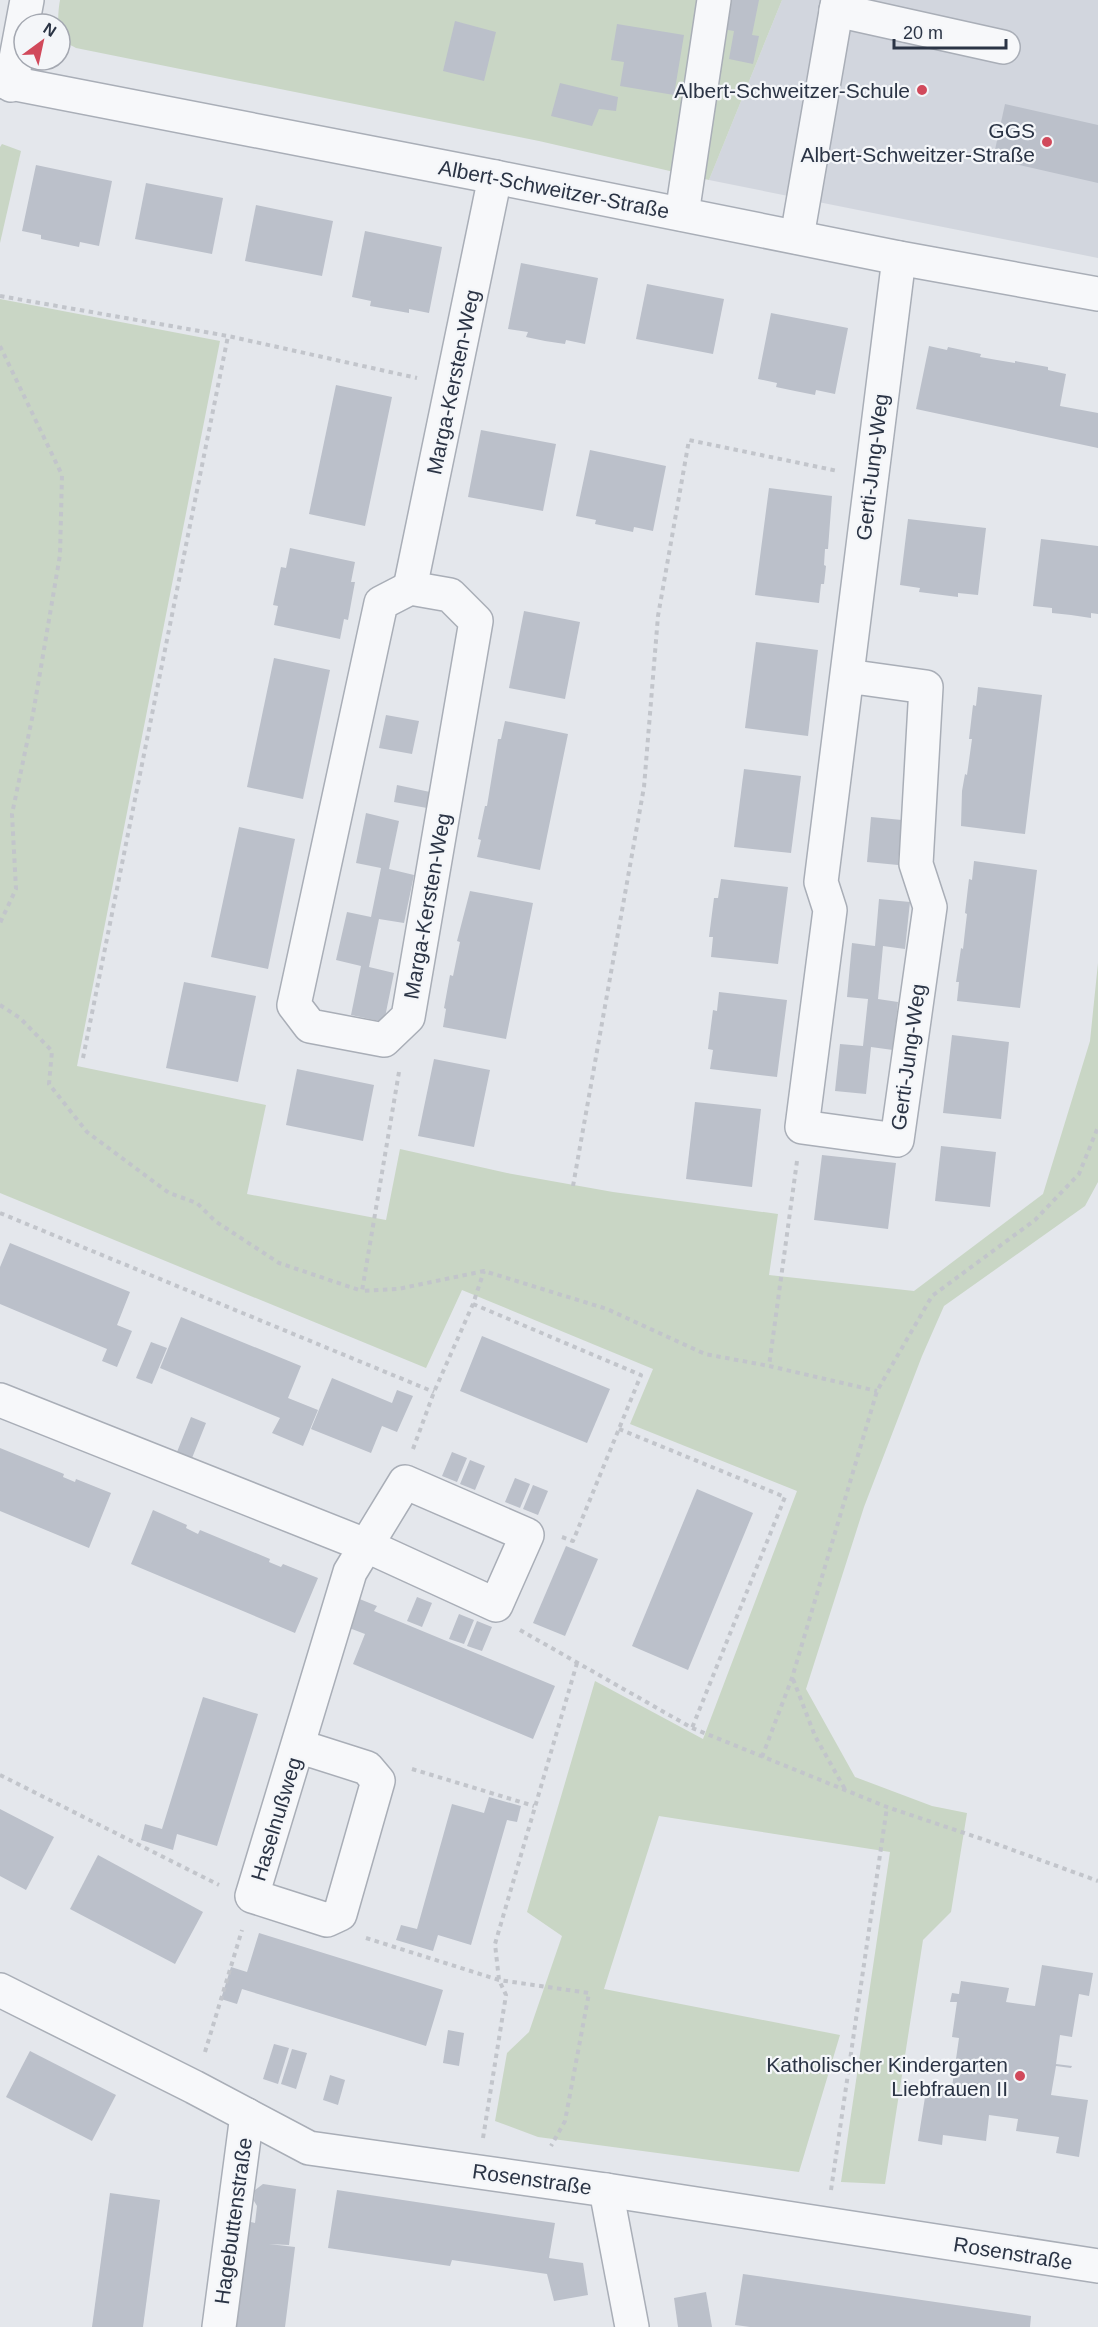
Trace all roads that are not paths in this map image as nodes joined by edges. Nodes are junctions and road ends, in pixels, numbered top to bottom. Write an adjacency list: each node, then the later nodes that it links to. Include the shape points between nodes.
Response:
1 (27, 0): 5 (street)
2 (714, 0): 7 (street)
3 (837, 5): 4 (street); 8 (street)
4 (1003, 47)
5 (5, 83): 6 (street, Albert-Schweitzer-Straße)
6 (495, 177): 7 (street, Albert-Schweitzer-Straße); 11 (street, Marga-Kersten-Weg)
7 (682, 214): 8 (street, Albert-Schweitzer-Straße)
8 (797, 237): 9 (street, Albert-Schweitzer-Straße)
9 (899, 258): 10 (street, Albert-Schweitzer-Straße); 12 (street, Gerti-Jung-Weg)
10 (1098, 294)
11 (410, 588): 11 (street, Marga-Kersten-Weg, via 381,603 294,1005 310,1026 384,1040 408,1017 476,621 450,596)
12 (847, 676): 12 (street, Gerti-Jung-Weg, via 821,882 830,910 802,1127 897,1140 930,907 916,864 926,687)
13 (0, 1400): 14 (street)
14 (365, 1545): 14 (street, Haselnußweg, via 405,1482 527,1535 496,1605); 15 (street, Haselnußweg, via 350,1572)
15 (298, 1746): 15 (street, Haselnußweg, via 367,1768 378,1781 340,1914 327,1920 252,1896)
16 (0, 1990): 17 (street, Rosenstraße)
17 (247, 2115): 18 (street, Rosenstraße, via 309,2148); 20 (street, Hagebuttenstraße)
18 (606, 2190): 19 (street, Rosenstraße); 21 (street)
19 (1098, 2266)
20 (219, 2327)
21 (632, 2327)

